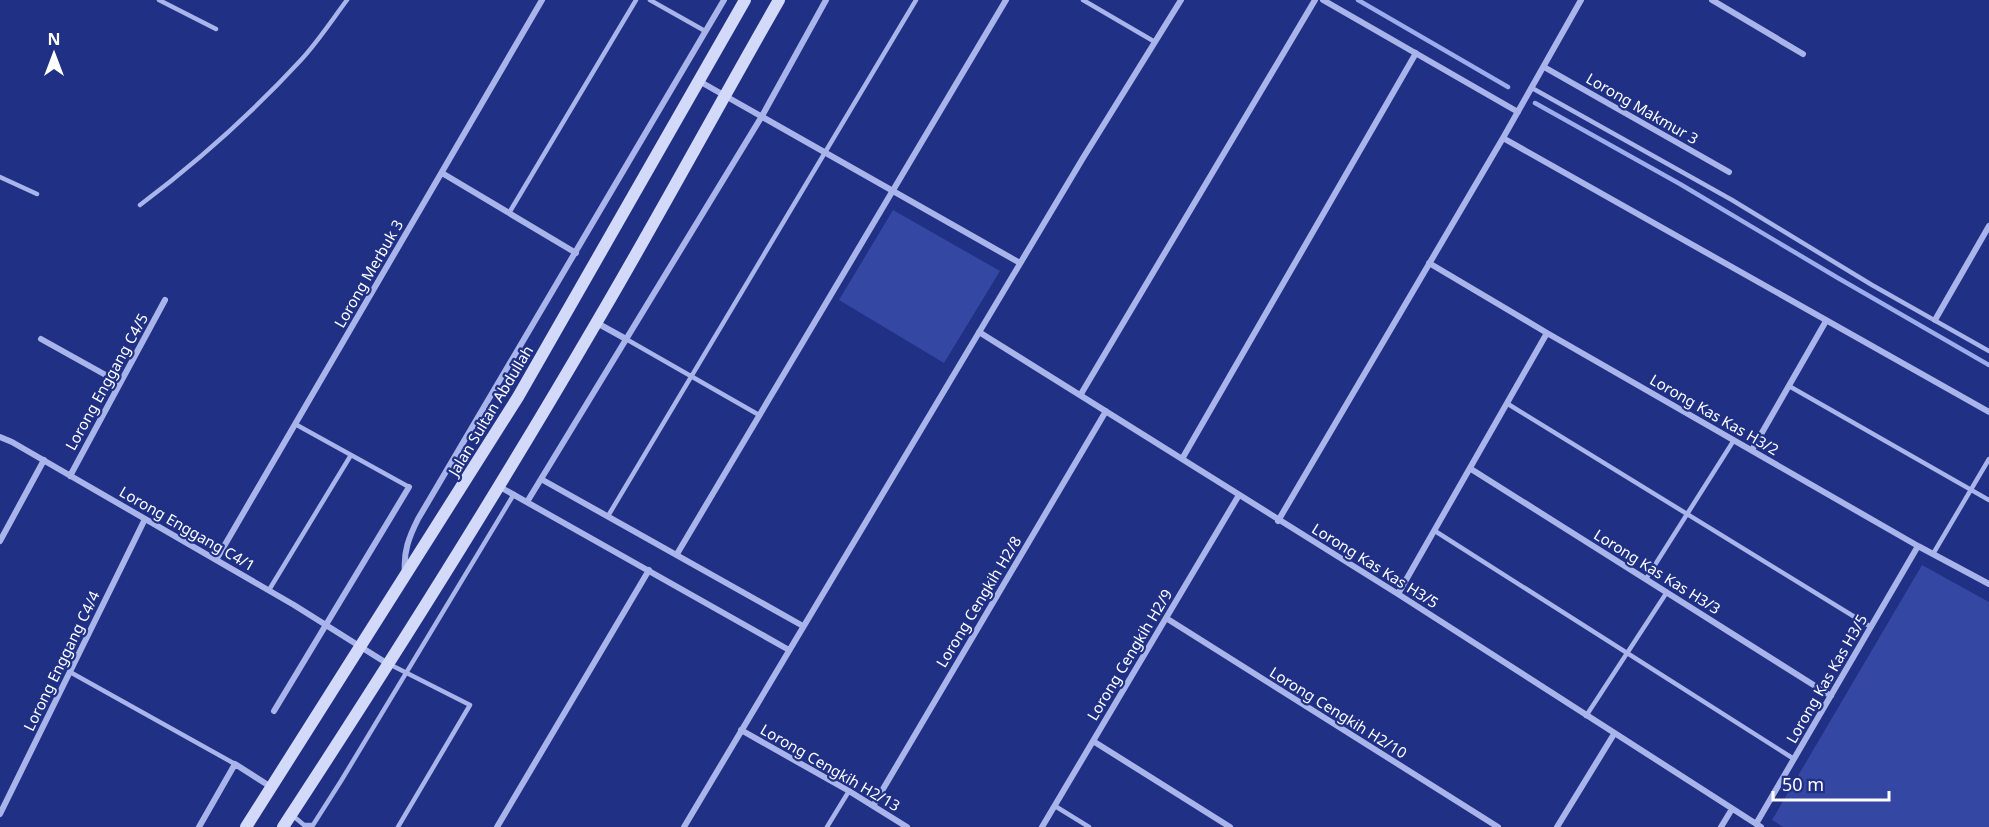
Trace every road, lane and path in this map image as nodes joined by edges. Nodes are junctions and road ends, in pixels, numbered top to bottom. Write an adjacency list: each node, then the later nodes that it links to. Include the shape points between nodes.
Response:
1 (159, 0): 18 (lane)
2 (347, 0): 36 (lane, via 301,60 262,99)
3 (542, 0): 32 (street, Lorong Merbuk 3)
4 (636, 0): 37 (lane)
5 (650, 0): 19 (lane)
6 (724, 0): 19 (street)
7 (745, 0): 24 (main road, Jalan Sultan Abdullah)
8 (779, 0): 26 (main road)
9 (826, 0): 28 (street)
10 (916, 0): 30 (lane)
11 (1006, 0): 34 (street)
12 (1083, 0): 20 (lane)
13 (1181, 0): 20 (street)
14 (1316, 0): 54 (street)
15 (1323, 0): 21 (street)
16 (1581, 0): 23 (street)
17 (1712, 0): 22 (street)
18 (216, 29)
19 (705, 31): 39 (street)
20 (1155, 42): 40 (street)
21 (1416, 53): 27 (street); 64 (street)
22 (1803, 54)
23 (1544, 67): 25 (street); 31 (street, Lorong Makmur 3)
24 (699, 81): 26 (street); 88 (main road, Jalan Sultan Abdullah, via 518,397)
25 (1532, 88): 27 (street); 43 (lane)
26 (725, 95): 28 (street); 45 (main road)
27 (1518, 112): 29 (street)
28 (762, 116): 30 (street); 49 (street)
29 (1503, 138): 41 (street); 44 (street)
30 (824, 152): 34 (street); 51 (lane)
31 (1729, 172)
32 (441, 173): 37 (street); 59 (street, Lorong Merbuk 3)
33 (0, 177): 35 (lane)
34 (892, 190): 40 (street); 58 (street)
35 (37, 194)
36 (140, 205)
37 (509, 213): 39 (street)
38 (1989, 226): 43 (street)
39 (576, 253): 88 (street, via 418,519 408,540)
40 (1020, 263): 46 (street)
41 (1429, 263): 47 (street, Lorong Kas Kas H3/2); 80 (street)
42 (165, 300): 52 (street, Lorong Enggang C4/5)
43 (1935, 320): 50 (lane)
44 (1826, 321): 53 (street); 57 (street)
45 (597, 323): 49 (street); 71 (main road)
46 (979, 332): 54 (street, Lorong Kas Kas H3/5); 96 (street)
47 (1547, 333): 55 (street); 61 (street, Lorong Kas Kas H3/2)
48 (41, 339): 52 (street)
49 (626, 339): 51 (lane); 69 (street)
50 (1989, 351)
51 (692, 377): 58 (lane); 78 (lane)
52 (120, 383): 68 (street, Lorong Enggang C4/5)
53 (1789, 386): 62 (street); 72 (lane)
54 (1081, 394): 56 (street, Lorong Kas Kas H3/5)
55 (1508, 404): 67 (street); 77 (lane)
56 (1106, 411): 64 (street, Lorong Kas Kas H3/5); 114 (street, Lorong Cengkih H2/8)
57 (1989, 412)
58 (759, 415): 84 (street)
59 (295, 424): 63 (lane); 86 (street, Lorong Merbuk 3)
60 (0, 437): 66 (street, Lorong Enggang C4/1)
61 (1734, 440): 62 (street, Lorong Kas Kas H3/2); 77 (lane)
62 (1752, 450): 83 (street, Lorong Kas Kas H3/2)
63 (351, 455): 70 (lane); 91 (lane)
64 (1182, 459): 74 (street, Lorong Kas Kas H3/5)
65 (1989, 459): 72 (lane)
66 (44, 460): 68 (street, Lorong Enggang C4/1); 82 (street)
67 (1471, 469): 81 (street); 89 (street, Lorong Kas Kas H3/3)
68 (70, 476): 79 (street, Lorong Enggang C4/1)
69 (541, 478): 76 (street); 78 (street)
70 (409, 487): 95 (street)
71 (500, 487): 73 (street); 101 (main road)
72 (1971, 490): 75 (lane); 85 (lane)
73 (514, 494): 76 (street); 103 (lane)
74 (1239, 495): 80 (street, Lorong Kas Kas H3/5); 94 (street, Lorong Cengkih H2/9)
75 (1989, 500)
76 (527, 502): 87 (street)
77 (1687, 514): 89 (lane); 97 (lane)
78 (608, 516): 84 (street)
79 (145, 519): 86 (street, Lorong Enggang C4/1); 102 (street, Lorong Enggang C4/4)
80 (1278, 520): 93 (street, Lorong Kas Kas H3/5)
81 (1435, 531): 93 (street); 100 (lane)
82 (0, 541)
83 (1918, 546): 85 (street, Lorong Kas Kas H3/2); 97 (street, Lorong Kas Kas H3/5)
84 (677, 554): 96 (street)
85 (1933, 554): 90 (street, Lorong Kas Kas H3/2)
86 (216, 560): 91 (street, Lorong Enggang C4/1)
87 (649, 570): 99 (street); 124 (street)
88 (406, 576): 98 (main road, Jalan Sultan Abdullah)
89 (1646, 579): 92 (street, Lorong Kas Kas H3/3)
90 (1989, 584)
91 (269, 590): 95 (street, Lorong Enggang C4/1)
92 (1667, 592): 100 (lane); 104 (street, Lorong Kas Kas H3/3)
93 (1398, 594): 106 (street, Lorong Kas Kas H3/5)
94 (1166, 618): 109 (street, Lorong Cengkih H2/9); 131 (street, Lorong Cengkih H2/10)
95 (326, 625): 98 (street, Lorong Enggang C4/1); 105 (street)
96 (803, 626): 99 (street)
97 (1871, 627): 104 (street, Lorong Kas Kas H3/5)
98 (361, 647): 101 (street, Lorong Enggang C4/1); 112 (main road, Jalan Sultan Abdullah)
99 (789, 650): 107 (street)
100 (1626, 654): 106 (lane); 110 (lane)
101 (388, 664): 103 (lane); 118 (main road)
102 (70, 672): 111 (lane); 117 (street, Lorong Enggang C4/4)
103 (406, 673): 118 (lane, via 313,825 304,825); 123 (lane, via 470,705)
104 (1831, 696): 110 (street, Lorong Kas Kas H3/5)
105 (273, 711)
106 (1586, 716): 108 (street, Lorong Kas Kas H3/5)
107 (741, 730): 113 (street, Lorong Cengkih H2/13); 125 (street)
108 (1614, 734): 116 (street, Lorong Kas Kas H3/5); 132 (street)
109 (1093, 741): 115 (street, Lorong Cengkih H2/9); 130 (street)
110 (1794, 759): 119 (street, Lorong Kas Kas H3/5)
111 (235, 764): 112 (street); 120 (street)
112 (271, 788): 121 (main road, Jalan Sultan Abdullah)
113 (849, 791): 114 (street, Lorong Cengkih H2/13); 126 (lane)
114 (873, 806): 127 (street, Lorong Cengkih H2/13)
115 (1054, 806): 128 (street, Lorong Cengkih H2/9); 129 (lane)
116 (1732, 809): 119 (street, Lorong Kas Kas H3/5); 133 (street)
117 (0, 814)
118 (291, 814): 122 (main road)
119 (1759, 825)
120 (199, 827)
121 (246, 827)
122 (282, 827)
123 (398, 827)
124 (497, 827)
125 (684, 827)
126 (827, 827)
127 (907, 827)
128 (1042, 827)
129 (1089, 827)
130 (1230, 827)
131 (1498, 827)
132 (1557, 827)
133 (1721, 827)

